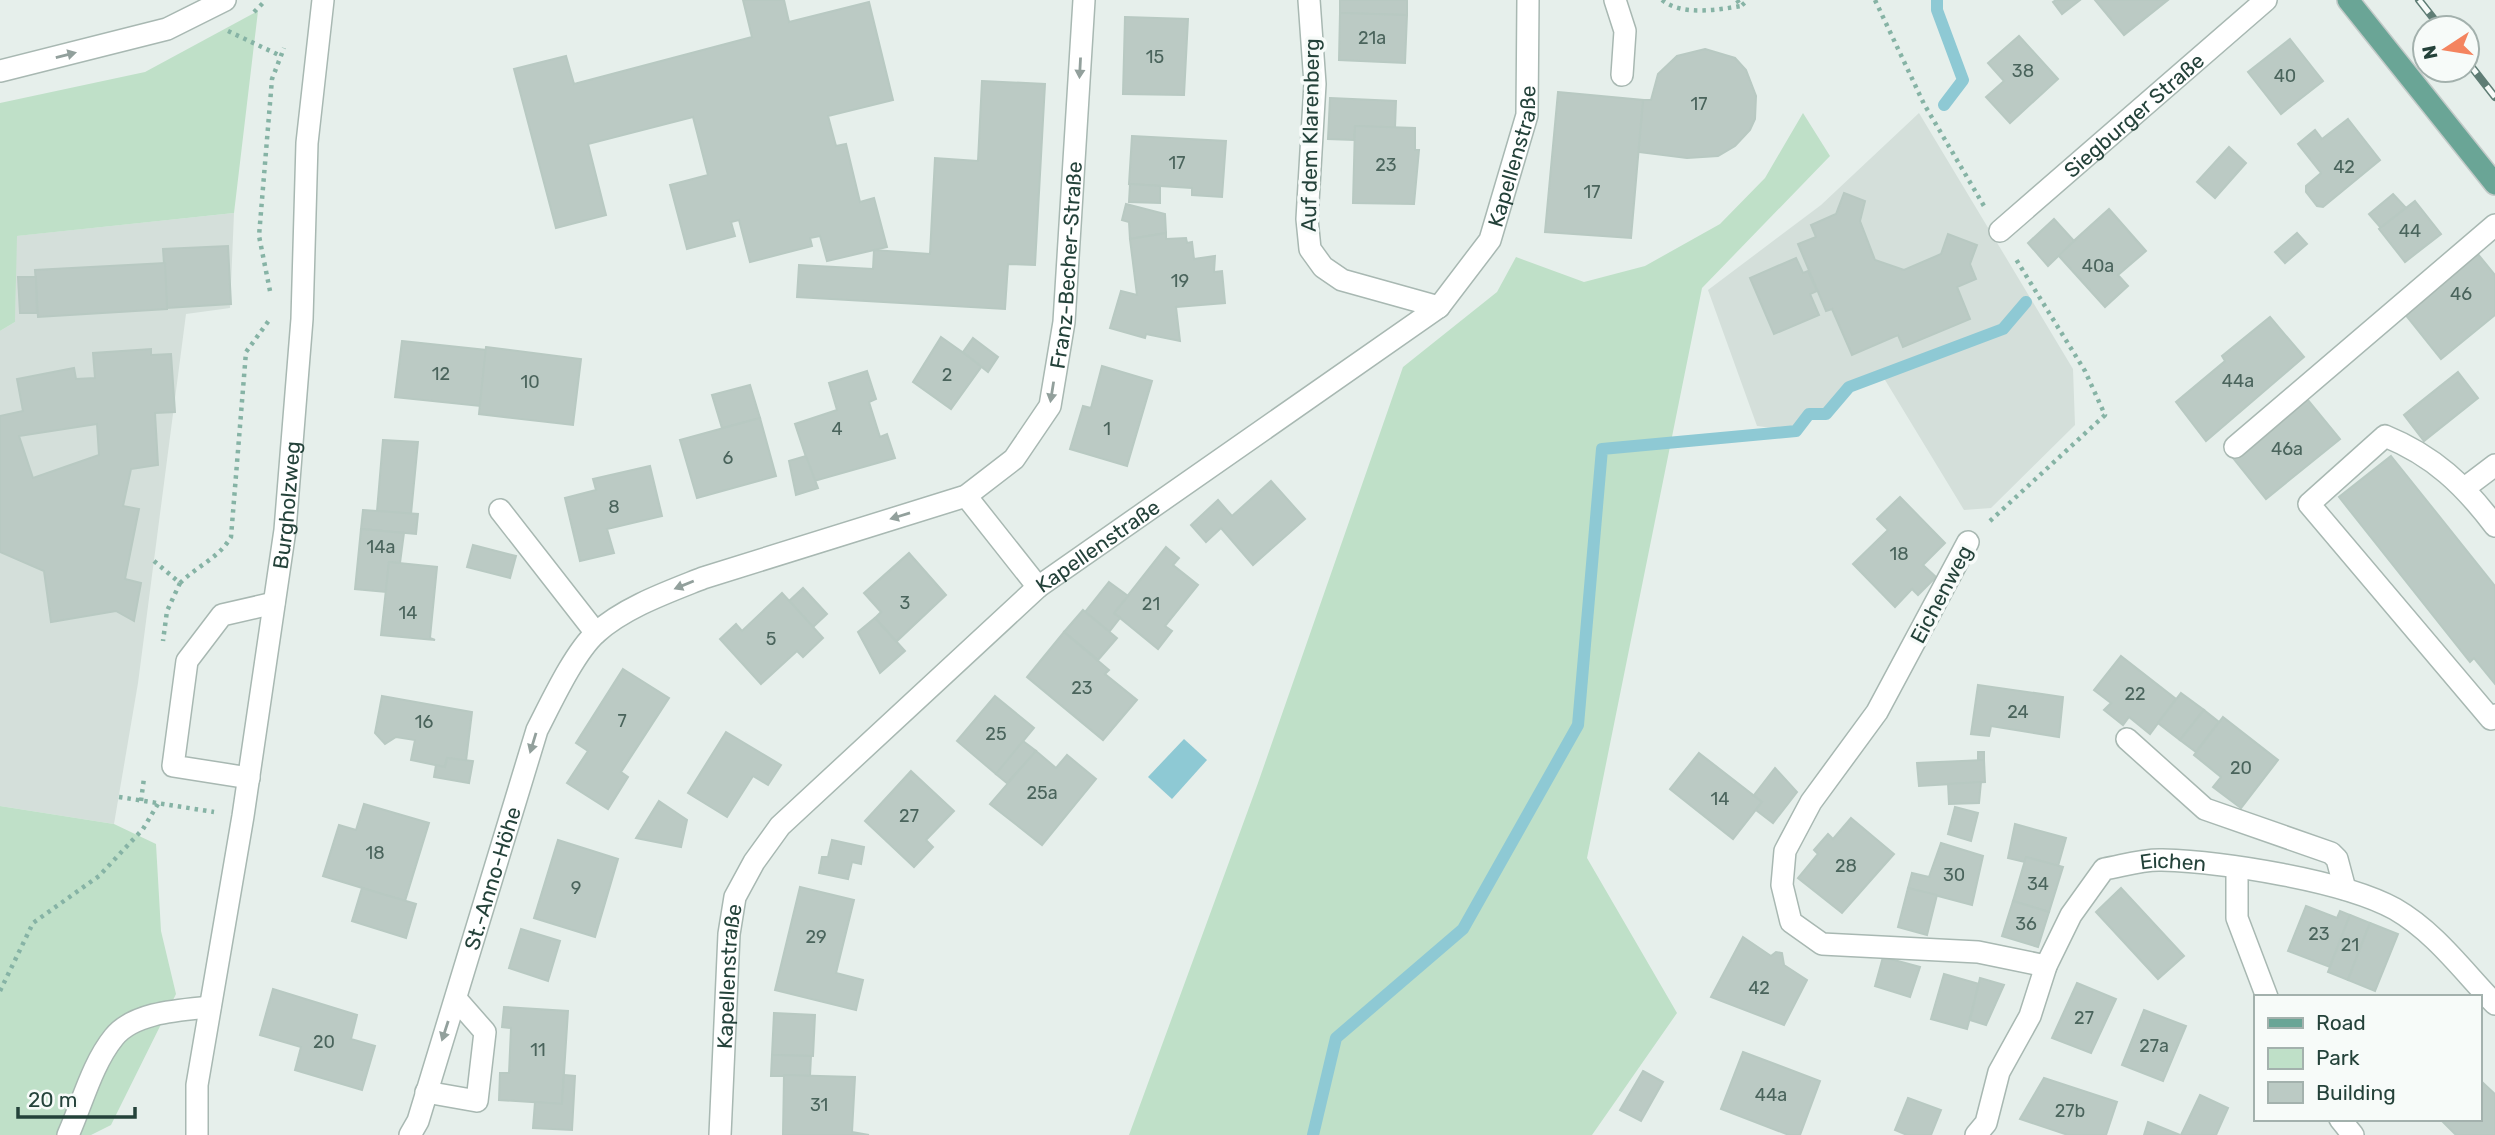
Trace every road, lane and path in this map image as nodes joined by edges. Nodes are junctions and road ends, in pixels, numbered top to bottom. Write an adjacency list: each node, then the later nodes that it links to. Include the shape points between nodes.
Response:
1 (225, 0): 17 (street, one-way to 1, via 167,29)
2 (323, 0): 34 (street, Burgholzweg, via 307,143 301,332 285,530)
3 (1084, 0): 28 (street, Franz-Becher-Straße, one-way to 28, via 1064,322 1050,406 1014,459)
4 (1309, 0): 23 (street, Auf dem Klarenberg, via 1315,84 1307,219 1310,249 1323,267 1342,280)
5 (1528, 0): 23 (street, Kapellenstraße, via 1527,115 1489,240)
6 (1615, 0): 18 (street, via 1625,31)
7 (1662, 0): 13 (path, via 1673,8 1689,10)
8 (1737, 0): 13 (path)
9 (1748, 0): 13 (path)
10 (1875, 0): 21 (path, Eichenweg, via 1924,104)
11 (2266, 0): 21 (street, Siegburger Straße)
12 (2347, 0): 19 (main road)
13 (1741, 6)
14 (237, 35): 16 (path)
15 (286, 44): 16 (path)
16 (281, 56): 22 (path, via 272,79 259,236)
17 (0, 71)
18 (1622, 75)
19 (2495, 184)
20 (2495, 225): 25 (street)
21 (2000, 231): 31 (path, Eichenweg, via 2085,371 2105,415)
22 (272, 301)
23 (1439, 307): 33 (street, Kapellenstraße)
24 (274, 314): 32 (path, via 246,352 231,537 223,551 195,567)
25 (2235, 447)
26 (2495, 465): 27 (street)
27 (2466, 487): 30 (street); 36 (street, via 2408,445 2385,436 2309,504 2491,719)
28 (966, 495): 33 (street); 35 (street, St.-Anno-Höhe, one-way to 35, via 703,578 655,598)
29 (500, 510): 35 (street)
30 (2495, 526)
31 (1968, 542): 44 (street, Eichenweg, via 1877,712 1811,802 1785,851 1782,885 1791,922 1822,944 1978,953)
32 (180, 583)
33 (1038, 587): 55 (street, Kapellenstraße, via 780,827 754,862 735,897 729,934)
34 (274, 603): 38 (street, Burgholzweg); 38 (street, via 222,615 187,661 173,766)
35 (596, 633): 47 (street, St.-Anno-Höhe, one-way to 47, via 556,691 537,730)
36 (2495, 715)
37 (2127, 740): 43 (street, via 2204,808 2330,853 2337,859)
38 (249, 778): 41 (street, Burgholzweg)
39 (120, 797): 40 (path)
40 (158, 804): 41 (path); 45 (path, via 143,829 99,876 33,923)
41 (243, 817): 49 (street, Burgholzweg)
42 (2237, 868): 43 (street, Eichen); 44 (street, Eichen, via 2159,860 2104,869 2071,915); 46 (street, via 2237,918)
43 (2345, 889): 48 (street, Eichen, via 2395,910 2435,939)
44 (2046, 966): 56 (street, Eichen, via 2030,1016 1999,1072 1986,1123)
45 (0, 991)
46 (2266, 995)
47 (456, 999): 50 (street, St.-Anno-Höhe, one-way to 50); 50 (street, via 485,1032 477,1101)
48 (2495, 1004)
49 (210, 1007): 52 (street, via 172,1011 115,1035); 53 (street, Burgholzweg, via 197,1085)
50 (426, 1092): 54 (street, St.-Anno-Höhe)
51 (2342, 1121): 57 (street)
52 (68, 1135)
53 (197, 1135)
54 (410, 1135)
55 (720, 1135)
56 (1976, 1135)
57 (2353, 1135)

